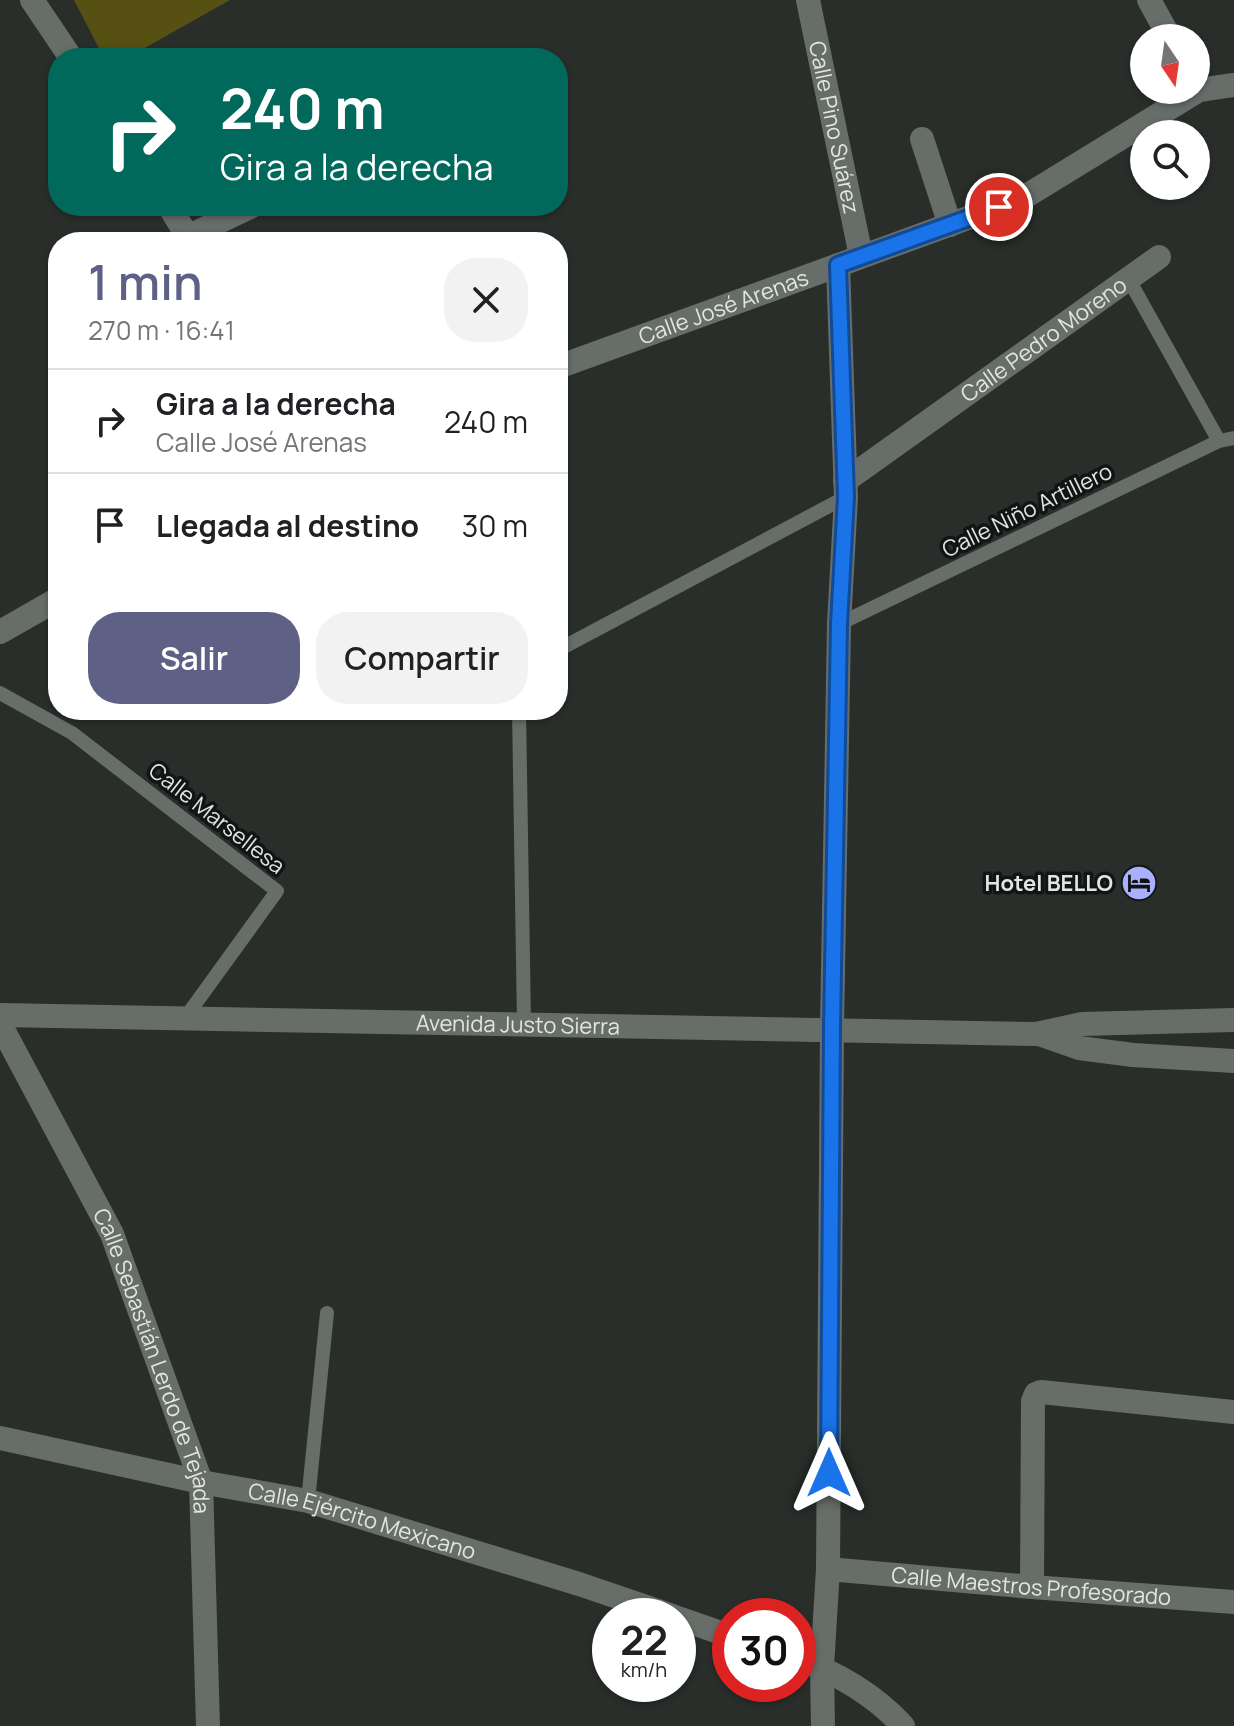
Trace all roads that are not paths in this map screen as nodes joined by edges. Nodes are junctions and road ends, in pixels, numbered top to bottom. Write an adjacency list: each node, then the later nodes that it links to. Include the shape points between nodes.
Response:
1 (32, 0): 5 (street)
2 (808, 0): 14 (street, Calle Pino Suárez)
3 (1149, 0): 4 (street)
4 (1162, 24)
5 (64, 48)
6 (1234, 85): 7 (street, Calle José Arenas)
7 (1210, 86)
8 (1171, 104): 11 (street, Calle José Arenas, via 1023,198)
9 (922, 139): 11 (street)
10 (233, 216): 12 (street)
11 (950, 225): 14 (street, Calle José Arenas)
12 (203, 232)
13 (1159, 257): 15 (street)
14 (849, 260): 16 (street, Calle José Arenas); 18 (street, Calle Pino Suárez)
15 (1128, 278): 17 (lane, Calle Pedro Moreno); 18 (street, Calle Pedro Moreno)
16 (568, 363)
17 (1227, 440): 20 (lane, Calle Niño Artillero)
18 (845, 489): 20 (street, Calle Pino Suárez); 22 (lane)
19 (48, 605): 21 (street)
20 (839, 624): 32 (street, Calle Pino Suárez)
21 (0, 632)
22 (568, 644)
23 (0, 693): 24 (lane, Calle Marsellesa)
24 (48, 720)
25 (49, 720): 28 (lane, Calle Marsellesa, via 277,891)
26 (519, 720): 30 (lane)
27 (0, 1015): 28 (street, Avenida Justo Sierra)
28 (185, 1018): 30 (street, Avenida Justo Sierra)
29 (1234, 1020): 33 (street, Avenida Justo Sierra, via 1082,1024)
30 (524, 1023): 32 (street, Avenida Justo Sierra)
31 (0, 1024): 38 (street, Calle Sebastián Lerdo de Tejada, via 112,1234)
32 (832, 1028): 33 (street, Avenida Justo Sierra); 40 (street, Calle Pino Suárez)
33 (1036, 1034): 34 (street, Avenida Justo Sierra, via 1079,1048)
34 (1234, 1061)
35 (327, 1313): 39 (lane)
36 (1234, 1412): 41 (street, via 1036,1394)
37 (0, 1438): 38 (street, Calle Ejército Mexicano)
38 (201, 1482): 39 (street, Calle Ejército Mexicano); 46 (street, Calle Sebastián Lerdo de Tejada)
39 (308, 1501): 42 (street, Calle Ejército Mexicano)
40 (828, 1569): 41 (street, Calle Maestros Profesorado); 45 (street, Calle Pino Suárez)
41 (1032, 1587): 43 (street, Calle Maestros Profesorado)
42 (620, 1598)
43 (1234, 1602)
44 (816, 1665): 45 (street)
45 (822, 1667): 47 (street, Calle Pino Suárez); 48 (street, via 887,1709)
46 (208, 1726)
47 (823, 1726)
48 (903, 1726)

